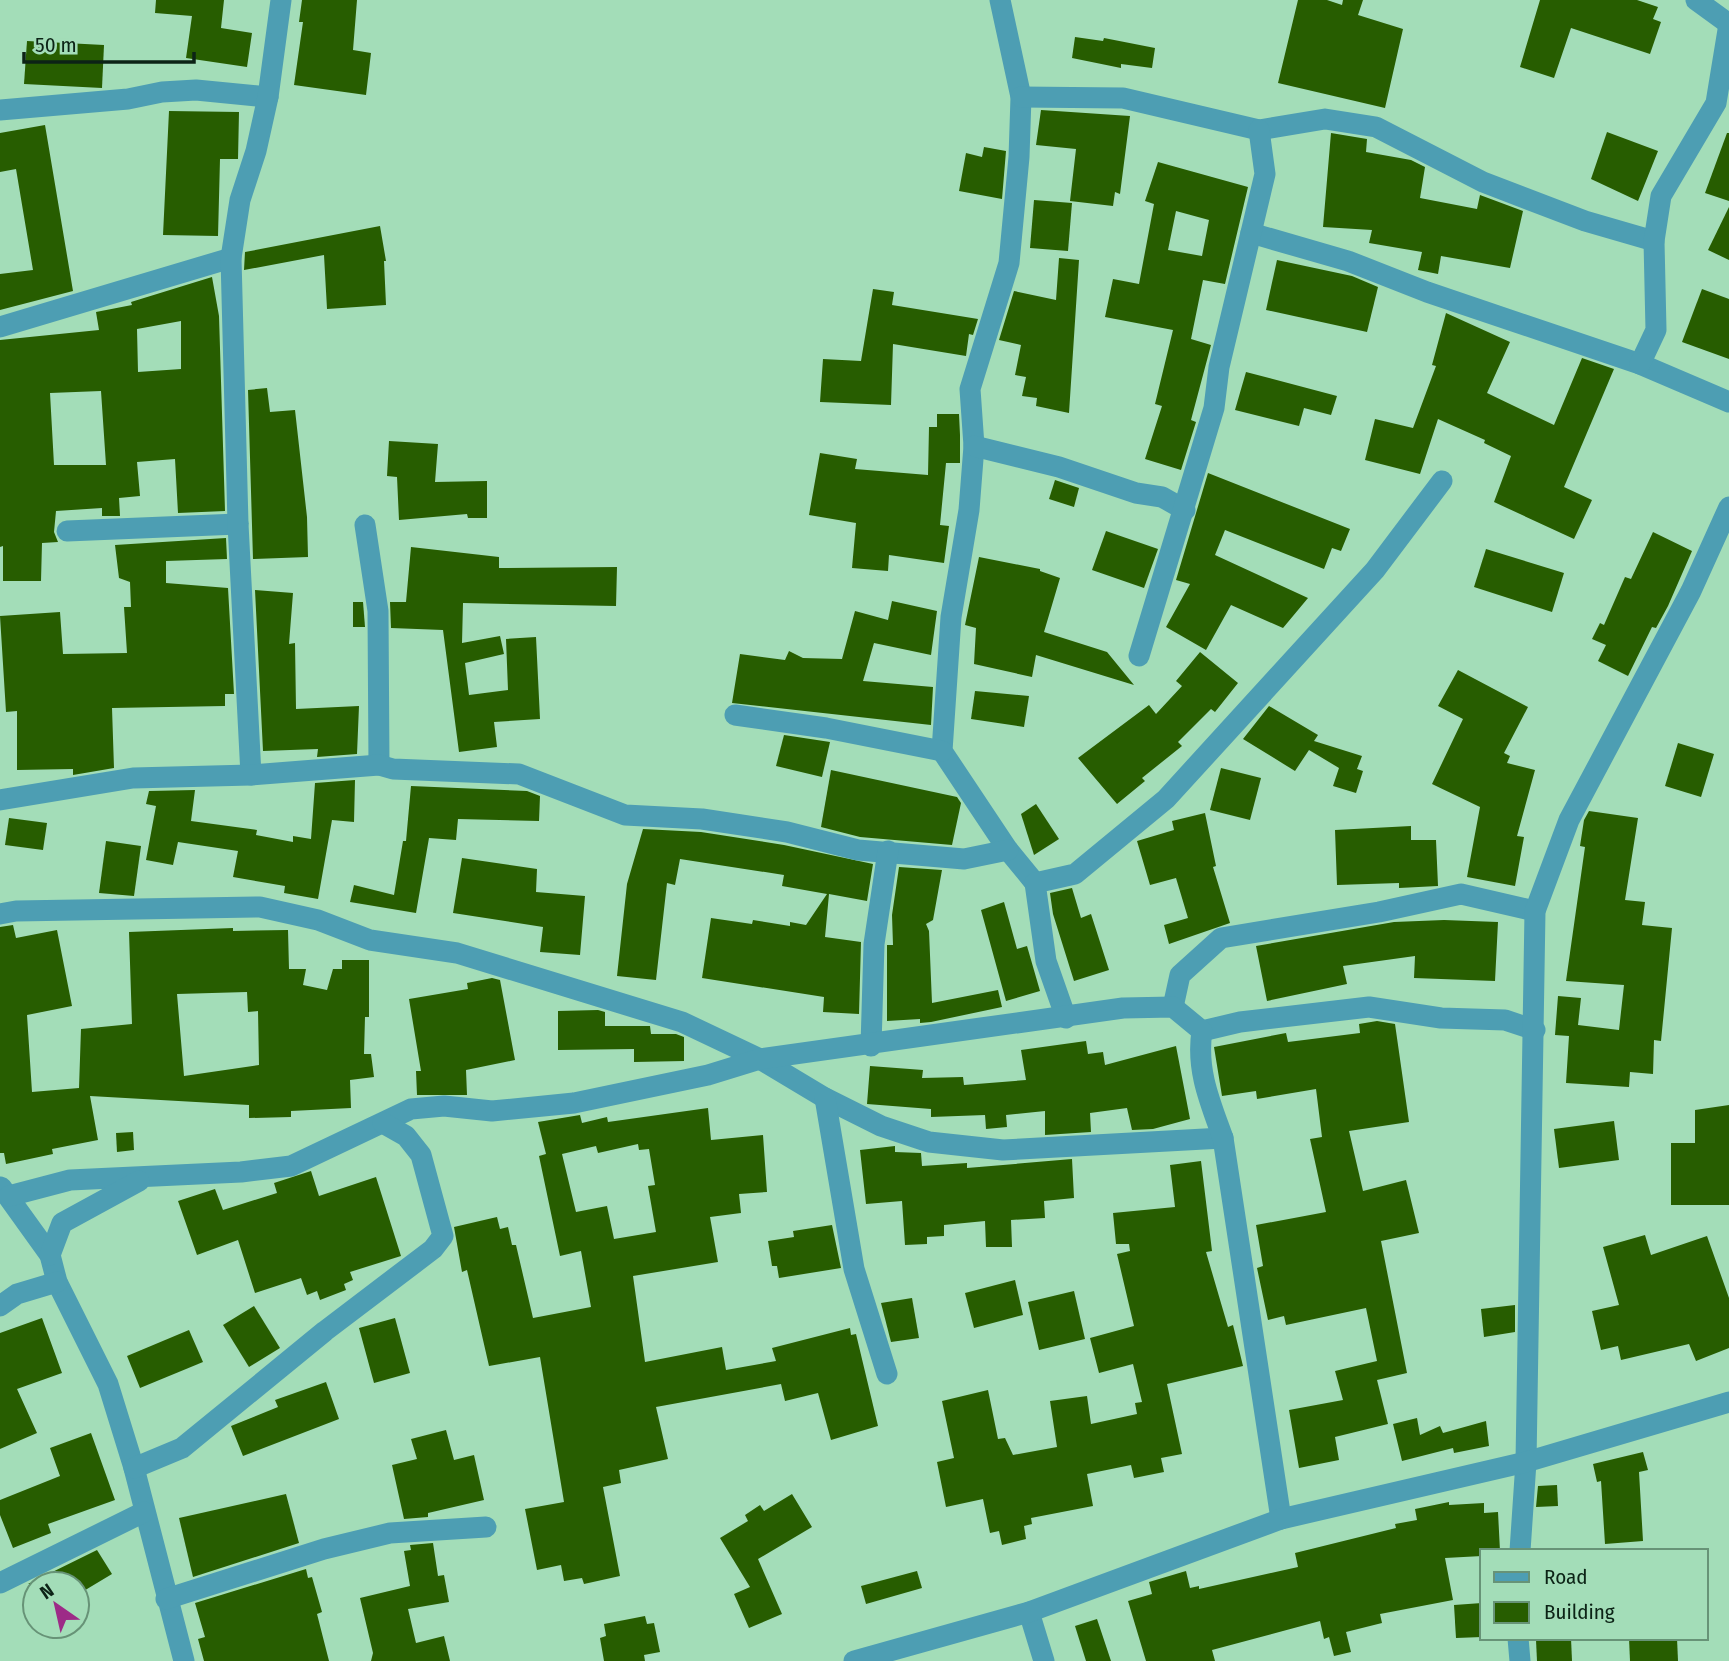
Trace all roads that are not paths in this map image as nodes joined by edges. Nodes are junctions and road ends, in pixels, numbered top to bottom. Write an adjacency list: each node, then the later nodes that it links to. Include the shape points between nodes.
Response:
1 (281, 0): 5 (street)
2 (1000, 0): 6 (street)
3 (1696, 0): 4 (street)
4 (1729, 24): 10 (street, via 1716,103 1661,196)
5 (268, 97): 7 (street, via 196,90); 11 (street, via 240,200)
6 (1021, 97): 8 (street, via 1123,98); 15 (street, via 1009,262 970,389)
7 (0, 110)
8 (1259, 130): 9 (street, via 1265,174); 10 (street, via 1325,119 1376,127 1483,182 1585,221)
9 (1251, 233): 13 (street, via 1348,261); 18 (street, via 1219,367 1214,408)
10 (1654, 240): 13 (street, via 1656,330)
11 (231, 258): 12 (street); 19 (street)
12 (0, 327)
13 (1640, 364): 14 (street)
14 (1729, 402)
15 (974, 446): 18 (street, via 1162,498); 24 (street, via 969,510 951,617)
16 (1442, 481): 30 (street, via 1375,570 1166,799 1075,874)
17 (1729, 507): 31 (street, via 1685,602 1569,820)
18 (1185, 510): 22 (street)
19 (238, 524): 21 (street); 26 (street)
20 (365, 525): 25 (street, via 378,611)
21 (67, 531)
22 (1139, 656)
23 (735, 715): 24 (street)
24 (942, 751): 28 (street)
25 (379, 765): 26 (street); 29 (street, via 519,774 625,815 702,819 787,832 858,850)
26 (251, 775): 27 (street, via 133,778)
27 (0, 800)
28 (1008, 850): 29 (street, via 964,859); 30 (street)
29 (888, 851): 37 (street, via 874,944)
30 (1035, 883): 34 (street, via 1046,961)
31 (1535, 911): 33 (street, via 1461,894 1221,938 1180,975); 35 (street)
32 (0, 914): 38 (street, via 260,907 318,920 370,940 457,953 682,1022)
33 (1173, 1007): 34 (street, via 1124,1008); 36 (street)
34 (1066, 1018): 37 (street)
35 (1535, 1030): 36 (street, via 1505,1020 1441,1018 1369,1007 1240,1022); 49 (street)
36 (1202, 1031): 41 (street, via 1198,1056)
37 (872, 1046): 38 (street)
38 (760, 1059): 39 (street); 40 (street, via 708,1075 574,1103 492,1111 444,1106 411,1109)
39 (825, 1098): 41 (street, via 881,1126 929,1142 1003,1150); 47 (street, via 854,1269)
40 (383, 1123): 42 (street, via 291,1166); 50 (street, via 406,1136 421,1155 443,1236 433,1249 182,1448)
41 (1223, 1138): 52 (street)
42 (150, 1176): 43 (street, via 70,1180); 44 (street, via 62,1223)
43 (4, 1191): 44 (street)
44 (50, 1255): 45 (street)
45 (57, 1282): 46 (street, via 17,1294); 50 (street, via 108,1384)
46 (0, 1306)
47 (887, 1374)
48 (1729, 1402): 49 (street)
49 (1526, 1462): 52 (street); 54 (street)
50 (134, 1468): 51 (street)
51 (144, 1513): 55 (street); 56 (street)
52 (1281, 1519): 57 (street)
53 (486, 1527): 56 (street, via 390,1533)
54 (1520, 1549)
55 (0, 1583)
56 (166, 1599): 59 (street)
57 (1029, 1612): 60 (street); 61 (street)
58 (1518, 1640): 62 (street)
59 (184, 1661)
60 (854, 1661)
61 (1044, 1661)
62 (1520, 1661)

